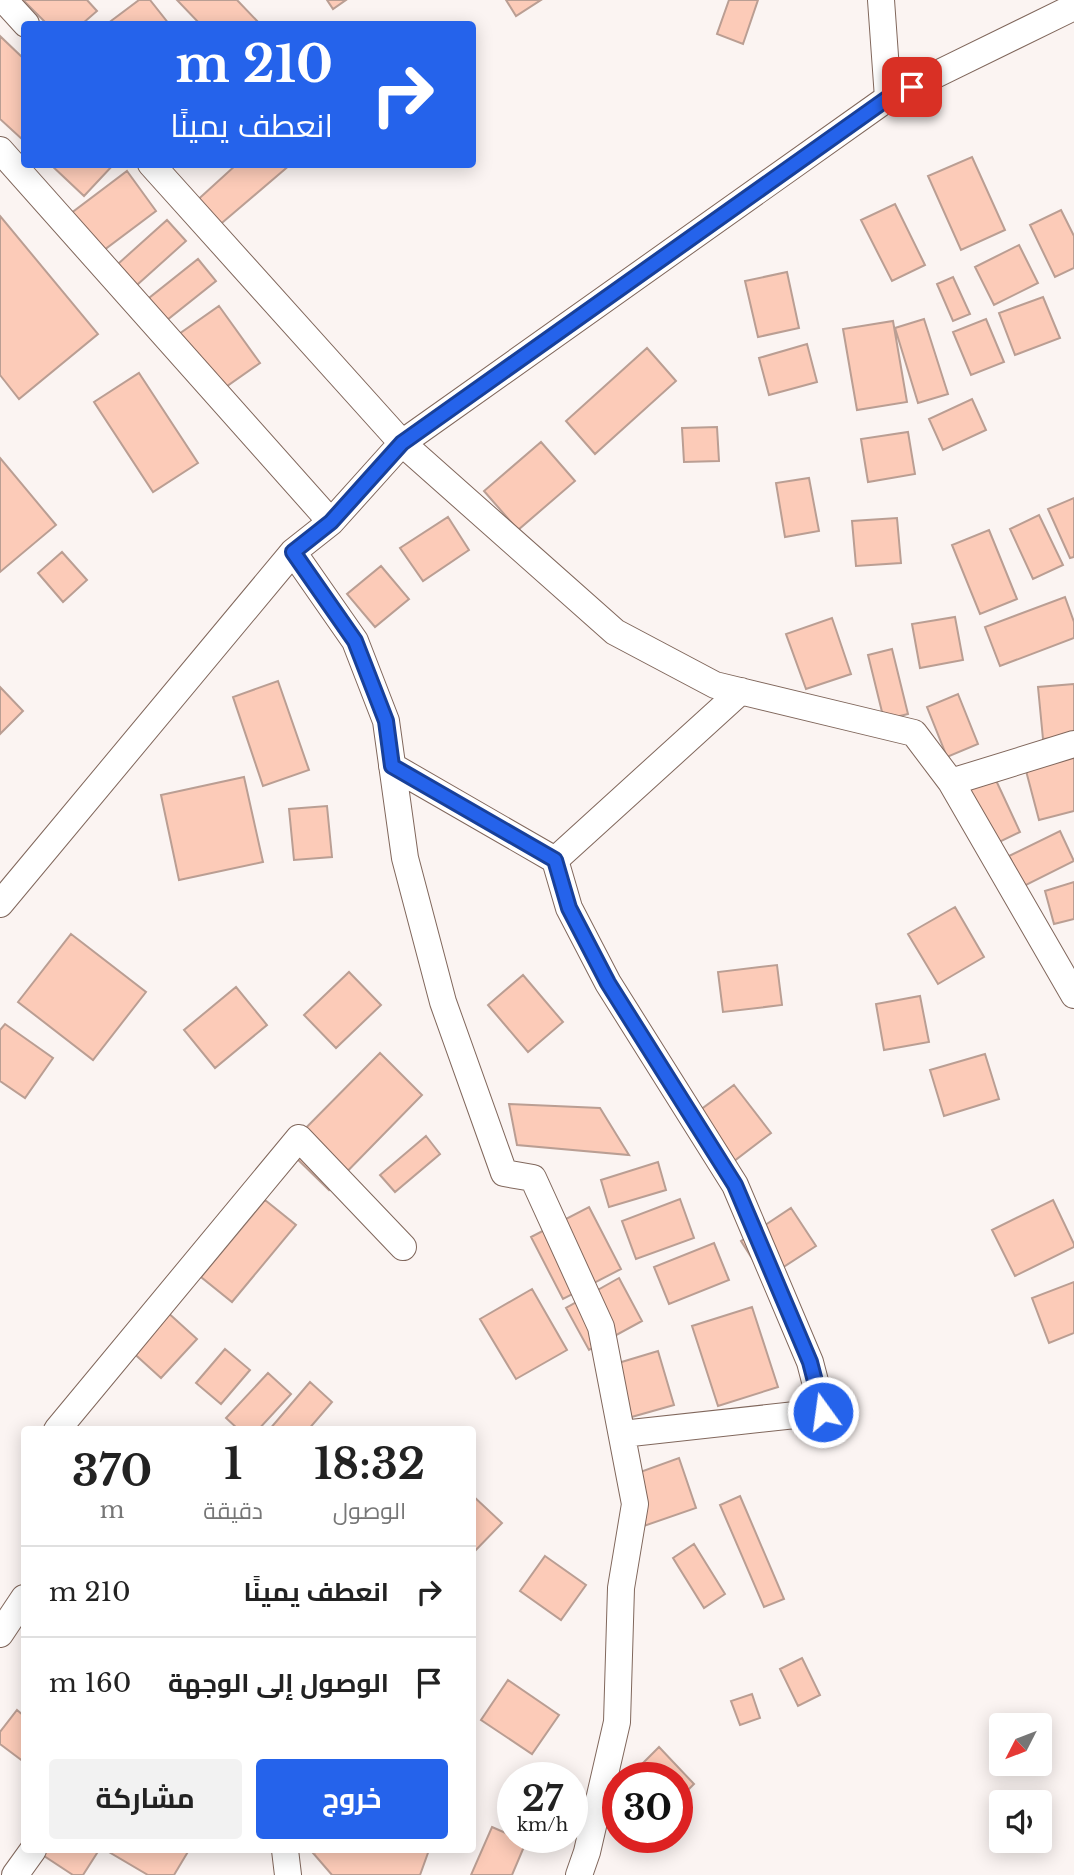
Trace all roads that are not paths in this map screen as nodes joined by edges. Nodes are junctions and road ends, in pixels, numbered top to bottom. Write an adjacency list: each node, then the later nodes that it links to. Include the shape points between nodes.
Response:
1 (4, 0): 4 (street)
2 (881, 0): 5 (street)
3 (1074, 7): 5 (street)
4 (23, 21)
5 (888, 98): 8 (street)
6 (1, 153): 9 (street)
7 (155, 168): 8 (street)
8 (402, 443): 9 (street); 11 (street, via 615,632 715,685)
9 (331, 522): 10 (street)
10 (293, 552): 13 (street, via 355,641 386,721); 16 (street)
11 (741, 691): 14 (street, via 914,733); 15 (street)
12 (1074, 744): 14 (street)
13 (392, 766): 15 (street); 20 (street, via 405,858 443,1002 504,1173 533,1178 601,1327)
14 (951, 782): 17 (street)
15 (555, 860): 20 (street, via 569,908 608,983 735,1185 810,1362 823,1412)
16 (0, 904)
17 (1074, 995)
18 (403, 1247): 19 (street, via 299,1138)
19 (60, 1426)
20 (622, 1434): 27 (street, via 635,1503 621,1588 617,1722)
21 (21, 1602): 22 (street)
22 (0, 1634)
23 (31, 1853): 25 (street)
24 (285, 1853): 26 (street)
25 (15, 1875)
26 (288, 1875)
27 (579, 1875)

